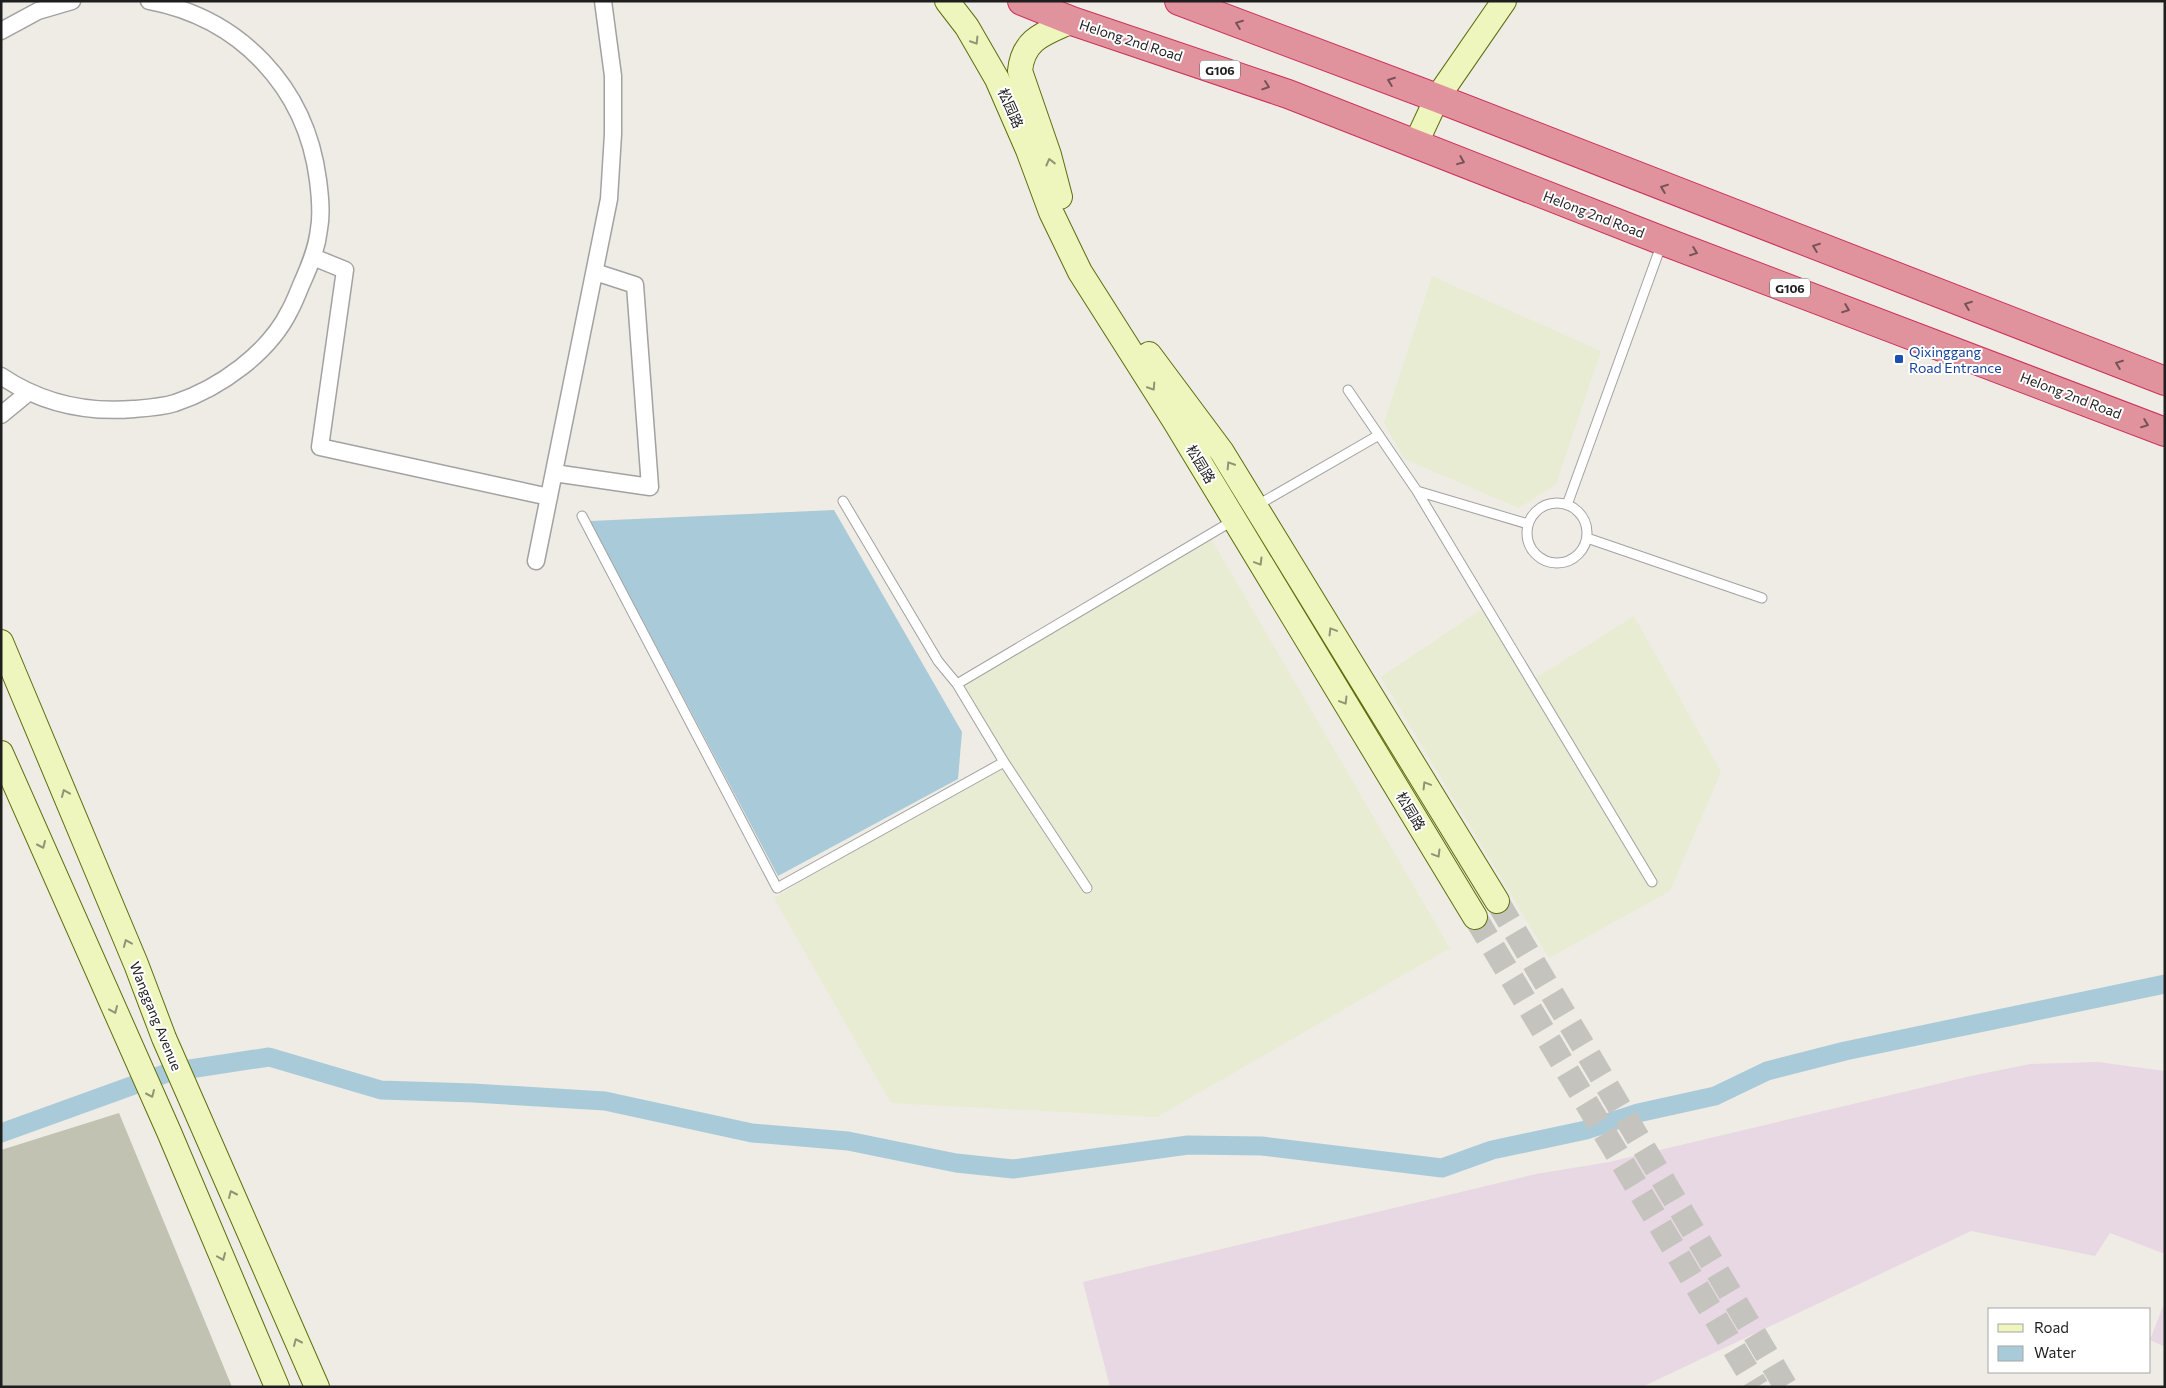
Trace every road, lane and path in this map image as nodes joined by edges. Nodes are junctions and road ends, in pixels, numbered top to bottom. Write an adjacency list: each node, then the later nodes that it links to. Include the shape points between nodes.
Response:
1 (70, 1): 10 (street, via 38,11)
2 (148, 1): 14 (street, via 188,11 213,23 240,40 281,84 297,110 316,165 320,228)
3 (603, 1): 15 (street, via 613,76 613,134 609,200)
4 (947, 1): 30 (street, 松园路, one-way to 30, via 998,79 1051,212 1080,272)
5 (1022, 1): 9 (highway, Helong 2nd Road / G106)
6 (1179, 1): 8 (highway)
7 (1504, 1): 11 (street)
8 (1207, 6): 11 (highway, one-way to 8)
9 (1072, 21): 12 (highway, Helong 2nd Road / G106, one-way to 12, via 1288,94); 28 (street, 松园路, one-way to 9, via 1222,452 1112,302 1066,213 1020,71 1028,44)
10 (1, 31)
11 (1437, 98): 12 (street); 17 (highway, one-way to 11)
12 (1416, 143): 13 (highway, Helong 2nd Road / G106, one-way to 13)
13 (1663, 241): 21 (highway, Helong 2nd Road / G106, one-way to 21); 27 (lane)
14 (313, 257): 19 (street, via 290,312 270,339 252,358 202,391 174,403 116,411 57,403); 25 (street, via 345,270 320,447)
15 (596, 272): 23 (street); 23 (street, via 635,285 650,487)
16 (1, 376): 19 (street)
17 (2165, 381)
18 (1348, 390): 22 (lane)
19 (29, 392): 20 (street)
20 (1, 415)
21 (2165, 432)
22 (1379, 435): 24 (lane); 28 (lane)
23 (554, 473): 25 (street)
24 (1417, 491): 31 (lane); 39 (lane)
25 (549, 497): 33 (street)
26 (843, 501): 36 (lane, via 938,661)
27 (1567, 505): 31 (lane, via 1558,503 1540,509); 32 (lane, via 1583,518)
28 (1256, 506): 41 (street, 松园路, one-way to 28)
29 (582, 516): 38 (lane, via 777,888)
30 (1234, 520): 36 (lane); 42 (street, 松园路, one-way to 42)
31 (1528, 524): 32 (lane, via 1529,544 1533,552 1549,563 1559,564 1578,556)
32 (1587, 538): 34 (lane)
33 (536, 561)
34 (1762, 598)
35 (1, 642): 44 (street, Wanggang Avenue, one-way to 35, via 164,1038)
36 (957, 684): 38 (lane)
37 (1, 753): 43 (street, one-way to 43, via 169,1132)
38 (1004, 762): 40 (lane)
39 (1652, 882)
40 (1087, 888)
41 (1497, 901)
42 (1475, 918)
43 (277, 1387)
44 (317, 1387)

